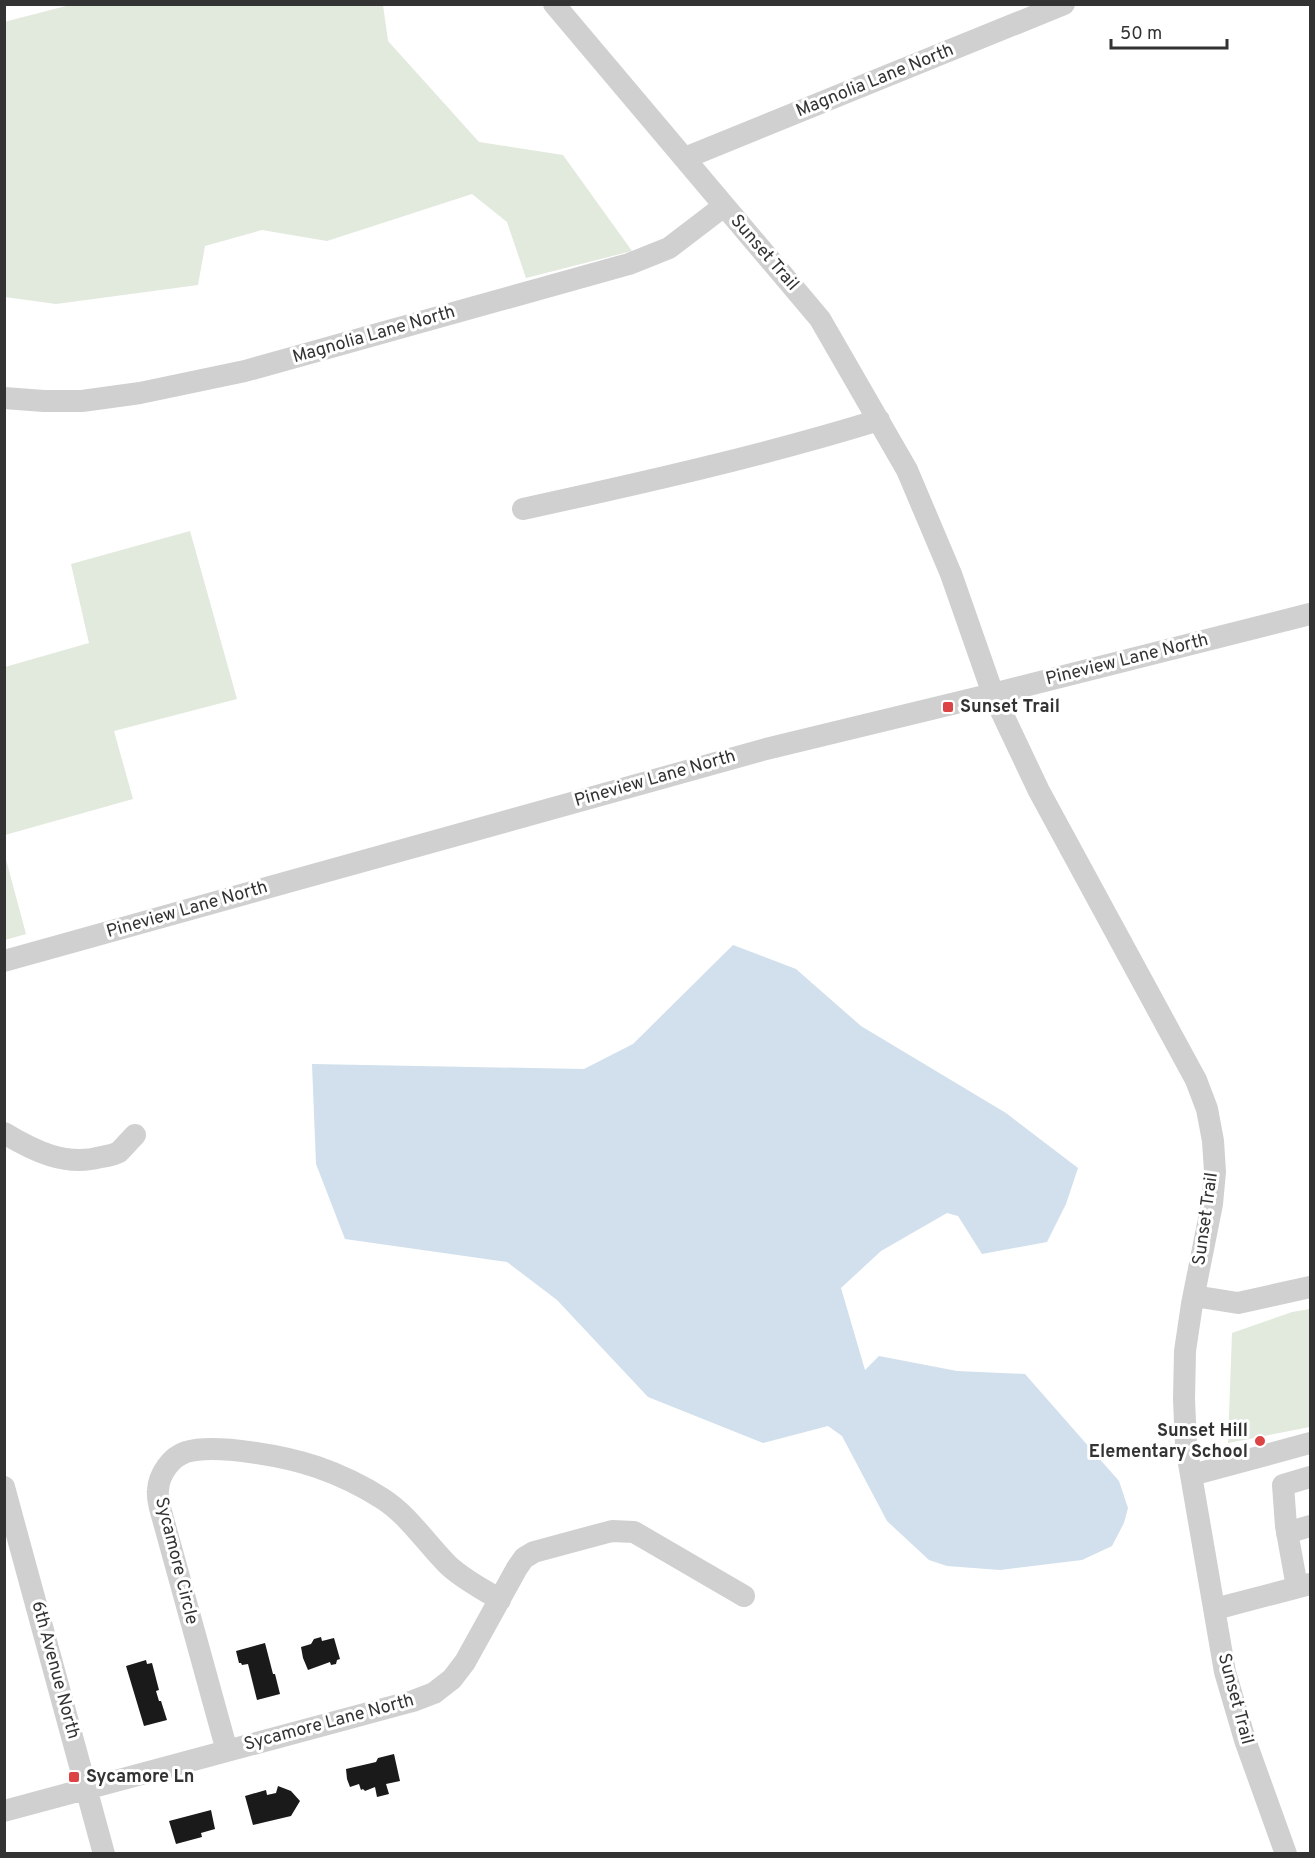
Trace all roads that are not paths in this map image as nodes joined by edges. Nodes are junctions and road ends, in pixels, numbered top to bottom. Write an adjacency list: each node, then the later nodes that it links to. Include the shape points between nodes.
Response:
1 (554, 4): 3 (street, Sunset Trail)
2 (1064, 4): 3 (street, Magnolia Lane North)
3 (685, 158): 4 (street, Sunset Trail)
4 (724, 206): 5 (street, Magnolia Lane North, via 669,248 628,264 244,371 82,401); 6 (street, Sunset Trail, via 820,319)
5 (4, 398)
6 (879, 420): 7 (street, via 806,442); 9 (street, Sunset Trail, via 933,528)
7 (523, 509)
8 (1311, 614): 9 (street, Pineview Lane North)
9 (993, 694): 10 (street, Pineview Lane North, via 766,748); 14 (street, Sunset Trail, via 1044,801 1196,1080 1207,1109 1215,1172)
10 (4, 961)
11 (4, 1133): 12 (street, via 28,1148 63,1159 94,1159 117,1153)
12 (135, 1135)
13 (1311, 1287): 14 (street, via 1238,1303)
14 (1194, 1296): 16 (street, Sunset Trail, via 1185,1351 1184,1399)
15 (1311, 1443): 16 (street)
16 (1192, 1475): 24 (street, Sunset Trail)
17 (1311, 1477): 20 (street, via 1283,1485)
18 (4, 1487): 26 (street, 6th Avenue North)
19 (1311, 1526): 20 (street)
20 (1287, 1533): 21 (street)
21 (1304, 1586): 24 (street)
22 (744, 1596): 23 (street, Sycamore Lane North, via 634,1532 612,1531 524,1558)
23 (501, 1600): 25 (street, Sycamore Lane North, via 465,1662 434,1693); 25 (street, Sycamore Circle, via 449,1566 412,1524 385,1500 356,1483 279,1456 212,1450 185,1453 161,1475 160,1508)
24 (1215, 1609): 29 (street, Sunset Trail, via 1236,1712)
25 (227, 1751): 26 (street, Sycamore Lane North)
26 (88, 1790): 27 (street, Sycamore Lane North); 28 (street, 6th Avenue North)
27 (4, 1811)
28 (104, 1854)
29 (1286, 1854)

